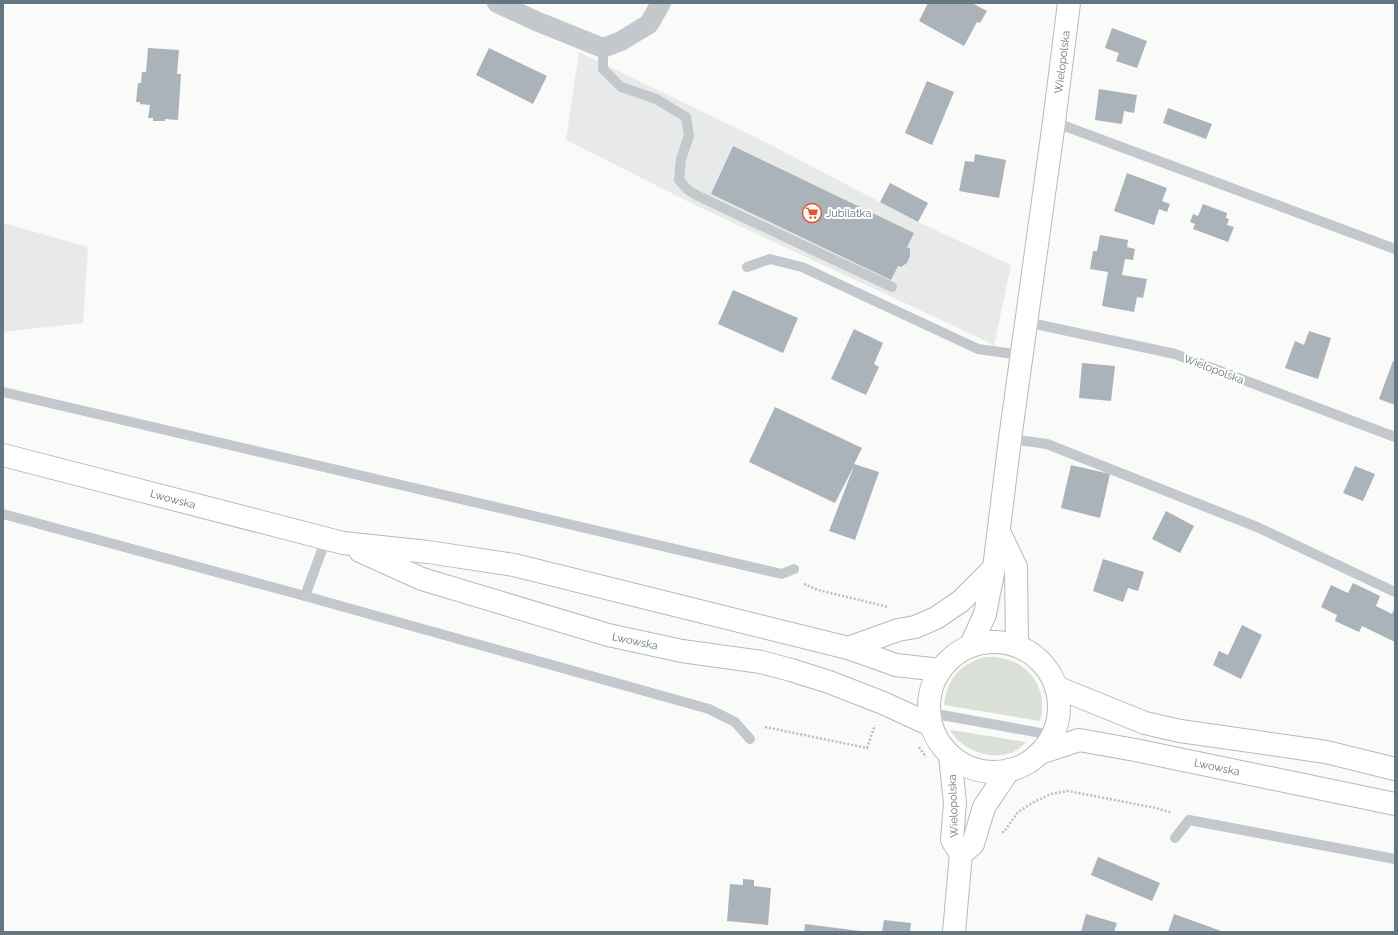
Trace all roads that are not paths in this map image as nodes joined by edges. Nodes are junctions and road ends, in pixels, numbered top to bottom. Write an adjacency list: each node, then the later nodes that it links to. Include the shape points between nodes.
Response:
1 (497, 3): 4 (street)
2 (661, 3): 4 (street, via 648,24 621,41)
3 (1069, 3): 5 (main road, Wielopolska)
4 (603, 48): 8 (lane, via 604,69 621,87 656,99 686,117 689,136 681,159 679,180 688,190)
5 (1054, 122): 6 (lane); 9 (main road, Wielopolska)
6 (1395, 249)
7 (747, 267): 10 (lane, via 770,259 802,267 978,349)
8 (892, 287)
9 (1026, 322): 10 (main road, Wielopolska); 12 (lane, Wielopolska, via 1175,354)
10 (1021, 356): 13 (main road, Wielopolska)
11 (3, 392): 18 (lane, via 782,574)
12 (1395, 437)
13 (1010, 439): 16 (main road, Wielopolska); 20 (lane, via 1047,444 1069,452 1257,527)
14 (3, 455): 17 (main road, Lwowska)
15 (3, 514): 21 (lane)
16 (999, 532): 19 (main road, Wielopolska); 23 (main road, via 1016,567)
17 (335, 541): 21 (lane); 24 (main road, Lwowska, via 514,564); 27 (main road, Lwowska, via 422,579 608,635 682,651 761,662 829,682)
18 (794, 568)
19 (994, 568): 22 (main road, Wielopolska, via 985,614); 24 (main road, via 961,601 936,618)
20 (1395, 592)
21 (305, 596): 28 (lane, via 709,709 735,722)
22 (971, 645): 23 (main road, via 998,642); 25 (main road, via 958,652)
23 (1017, 646): 26 (main road, via 1036,657)
24 (848, 648): 25 (main road, Lwowska, via 896,665)
25 (940, 670): 27 (main road, via 929,694)
26 (1056, 687): 29 (main road, via 1059,703 1058,720); 31 (main road, via 1145,723 1180,731 1326,752)
27 (930, 719): 29 (lane); 30 (main road, via 938,741)
28 (750, 739)
29 (1046, 744): 32 (main road, Lwowska, via 1026,764); 33 (main road, Lwowska, via 1079,740)
30 (950, 756): 32 (main road, Lwowska, via 973,768 994,772); 35 (main road, Wielopolska, via 955,803 952,840)
31 (1395, 769)
32 (1009, 770): 35 (main road, Wielopolska, via 984,807 973,844)
33 (1395, 804)
34 (1175, 838): 36 (lane, via 1189,820)
35 (961, 854): 37 (main road)
36 (1395, 859)
37 (954, 932)

